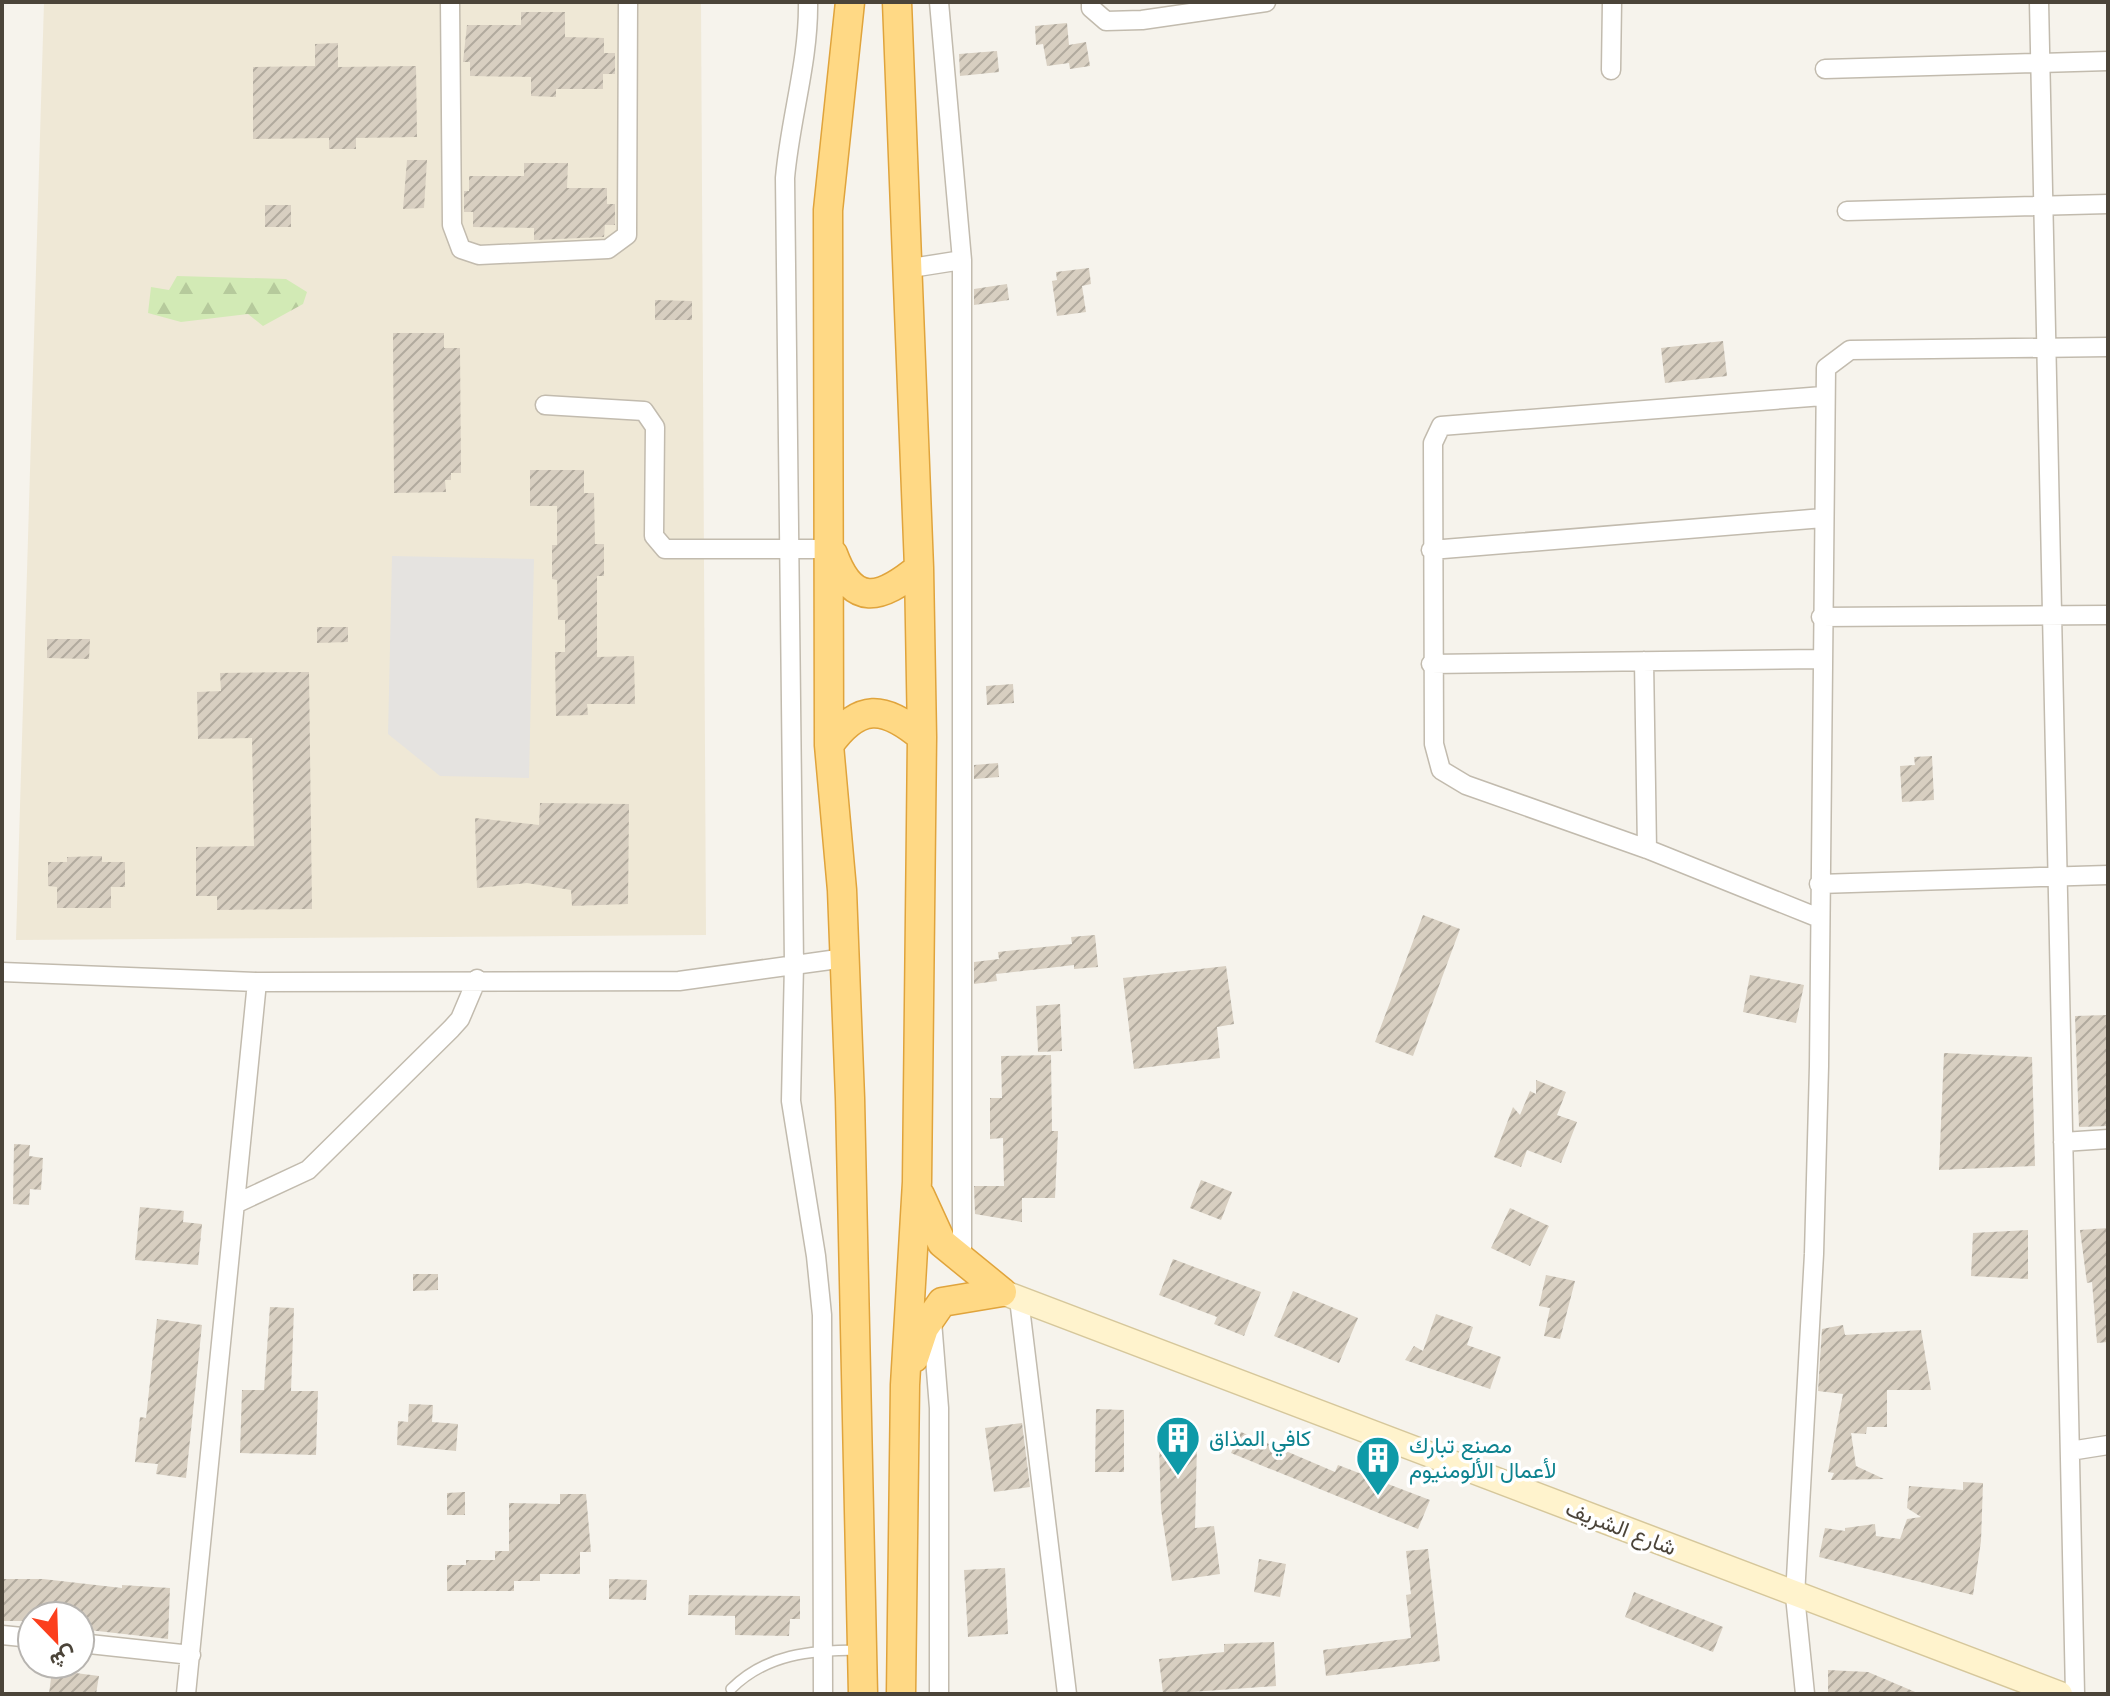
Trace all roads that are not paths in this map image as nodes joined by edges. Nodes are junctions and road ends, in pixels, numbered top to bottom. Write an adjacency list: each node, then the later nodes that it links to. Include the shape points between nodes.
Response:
1 (450, 2): 2 (street, via 452,225 461,249 479,255 608,249 627,235)
2 (628, 2)
3 (808, 2): 26 (street, via 809,39 789,125 785,178)
4 (850, 2): 27 (highway, via 828,210)
5 (897, 2): 20 (highway)
6 (939, 2): 19 (street)
7 (1091, 2): 11 (street, via 1106,21)
8 (1266, 2): 11 (street)
9 (1612, 2): 15 (street)
10 (2039, 2): 13 (street)
11 (1247, 4)
12 (2108, 61): 13 (street)
13 (2040, 62): 14 (street); 17 (street)
14 (1825, 69)
15 (1611, 70)
16 (2108, 204): 17 (street)
17 (2043, 205): 18 (street); 21 (street)
18 (1847, 211)
19 (962, 260): 20 (street); 52 (street)
20 (905, 269): 29 (highway)
21 (2047, 346): 22 (street); 23 (street, via 1850,350 1826,368); 32 (street)
22 (2108, 347)
23 (1823, 396): 25 (street); 28 (street, via 1441,426 1433,443)
24 (545, 405): 26 (street, via 644,411 652,419 654,536 665,549)
25 (1823, 518): 28 (street); 31 (street)
26 (788, 549): 27 (street); 44 (street)
27 (831, 549): 29 (highway, via 843,581 864,591 885,591); 37 (highway)
28 (1431, 550): 35 (street)
29 (919, 568): 36 (highway)
30 (2108, 615): 32 (street)
31 (1821, 617): 32 (street); 33 (street)
32 (2054, 617): 40 (street)
33 (1820, 659): 34 (street); 41 (street)
34 (1644, 661): 35 (street); 38 (street)
35 (1431, 664): 38 (street, via 1434,744 1441,770 1466,785)
36 (922, 737): 37 (highway, via 884,714 861,715 847,720); 50 (highway)
37 (829, 745): 43 (highway)
38 (1647, 849): 42 (street)
39 (2108, 875): 40 (street)
40 (2058, 876): 41 (street); 49 (street)
41 (1819, 884): 42 (street)
42 (1819, 918): 58 (street, via 1814,1238)
43 (845, 958): 44 (street); 60 (highway)
44 (794, 964): 46 (street, via 679,981); 61 (street, via 791,1101 822,1315)
45 (2, 972): 47 (street)
46 (477, 979): 47 (street); 51 (street, via 460,1019 308,1170)
47 (257, 982): 51 (street)
48 (2108, 1139): 49 (street)
49 (2063, 1142): 57 (street)
50 (917, 1182): 52 (highway, via 934,1231); 55 (highway)
51 (235, 1204): 62 (street)
52 (962, 1264): 53 (highway)
53 (1010, 1295): 54 (highway, via 942,1302); 58 (main road, شارع الشريف); 69 (street)
54 (932, 1314): 55 (highway); 68 (street, via 939,1408)
55 (905, 1385): 67 (highway)
56 (2108, 1445): 57 (street)
57 (2070, 1451): 72 (street)
58 (1795, 1596): 70 (street); 71 (main road, شارع الشريف)
59 (96, 1645): 62 (street)
60 (862, 1649): 61 (lane); 66 (highway)
61 (823, 1650): 63 (lane, via 750,1670); 65 (street)
62 (191, 1655): 64 (street)
63 (731, 1689)
64 (186, 1694)
65 (823, 1694)
66 (863, 1694)
67 (901, 1694)
68 (939, 1694)
69 (1067, 1694)
70 (1805, 1694)
71 (2060, 1694)
72 (2075, 1694)

